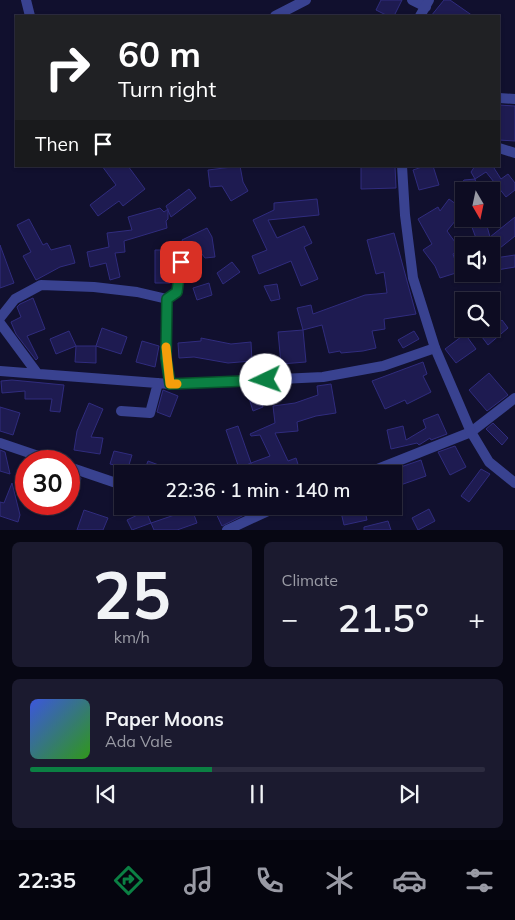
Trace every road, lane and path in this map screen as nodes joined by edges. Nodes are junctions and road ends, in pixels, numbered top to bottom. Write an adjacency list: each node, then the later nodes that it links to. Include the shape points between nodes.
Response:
1 (26, 0): 5 (street)
2 (306, 0): 6 (street)
3 (412, 0): 4 (street)
4 (427, 3): 7 (street)
5 (30, 15)
6 (277, 15)
7 (421, 15)
8 (500, 98): 9 (street)
9 (515, 99)
10 (500, 148): 11 (street)
11 (515, 153)
12 (402, 167): 17 (street, via 404,215 413,278)
13 (181, 262): 14 (street, via 177,292)
14 (167, 299): 15 (street, via 102,288 41,285 15,299); 21 (street, via 166,358)
15 (0, 318)
16 (0, 323): 19 (street)
17 (435, 348): 21 (street, via 383,366 324,377); 24 (street)
18 (0, 371): 19 (street)
19 (37, 373): 20 (street)
20 (158, 383): 21 (street); 23 (street, via 150,413)
21 (170, 384)
22 (515, 398): 24 (street)
23 (121, 411)
24 (471, 432): 27 (street); 30 (street, via 489,462)
25 (0, 443): 26 (street)
26 (21, 450)
27 (388, 465)
28 (80, 471): 29 (street)
29 (114, 482)
30 (515, 484)
31 (260, 515): 32 (street)
32 (227, 530)

